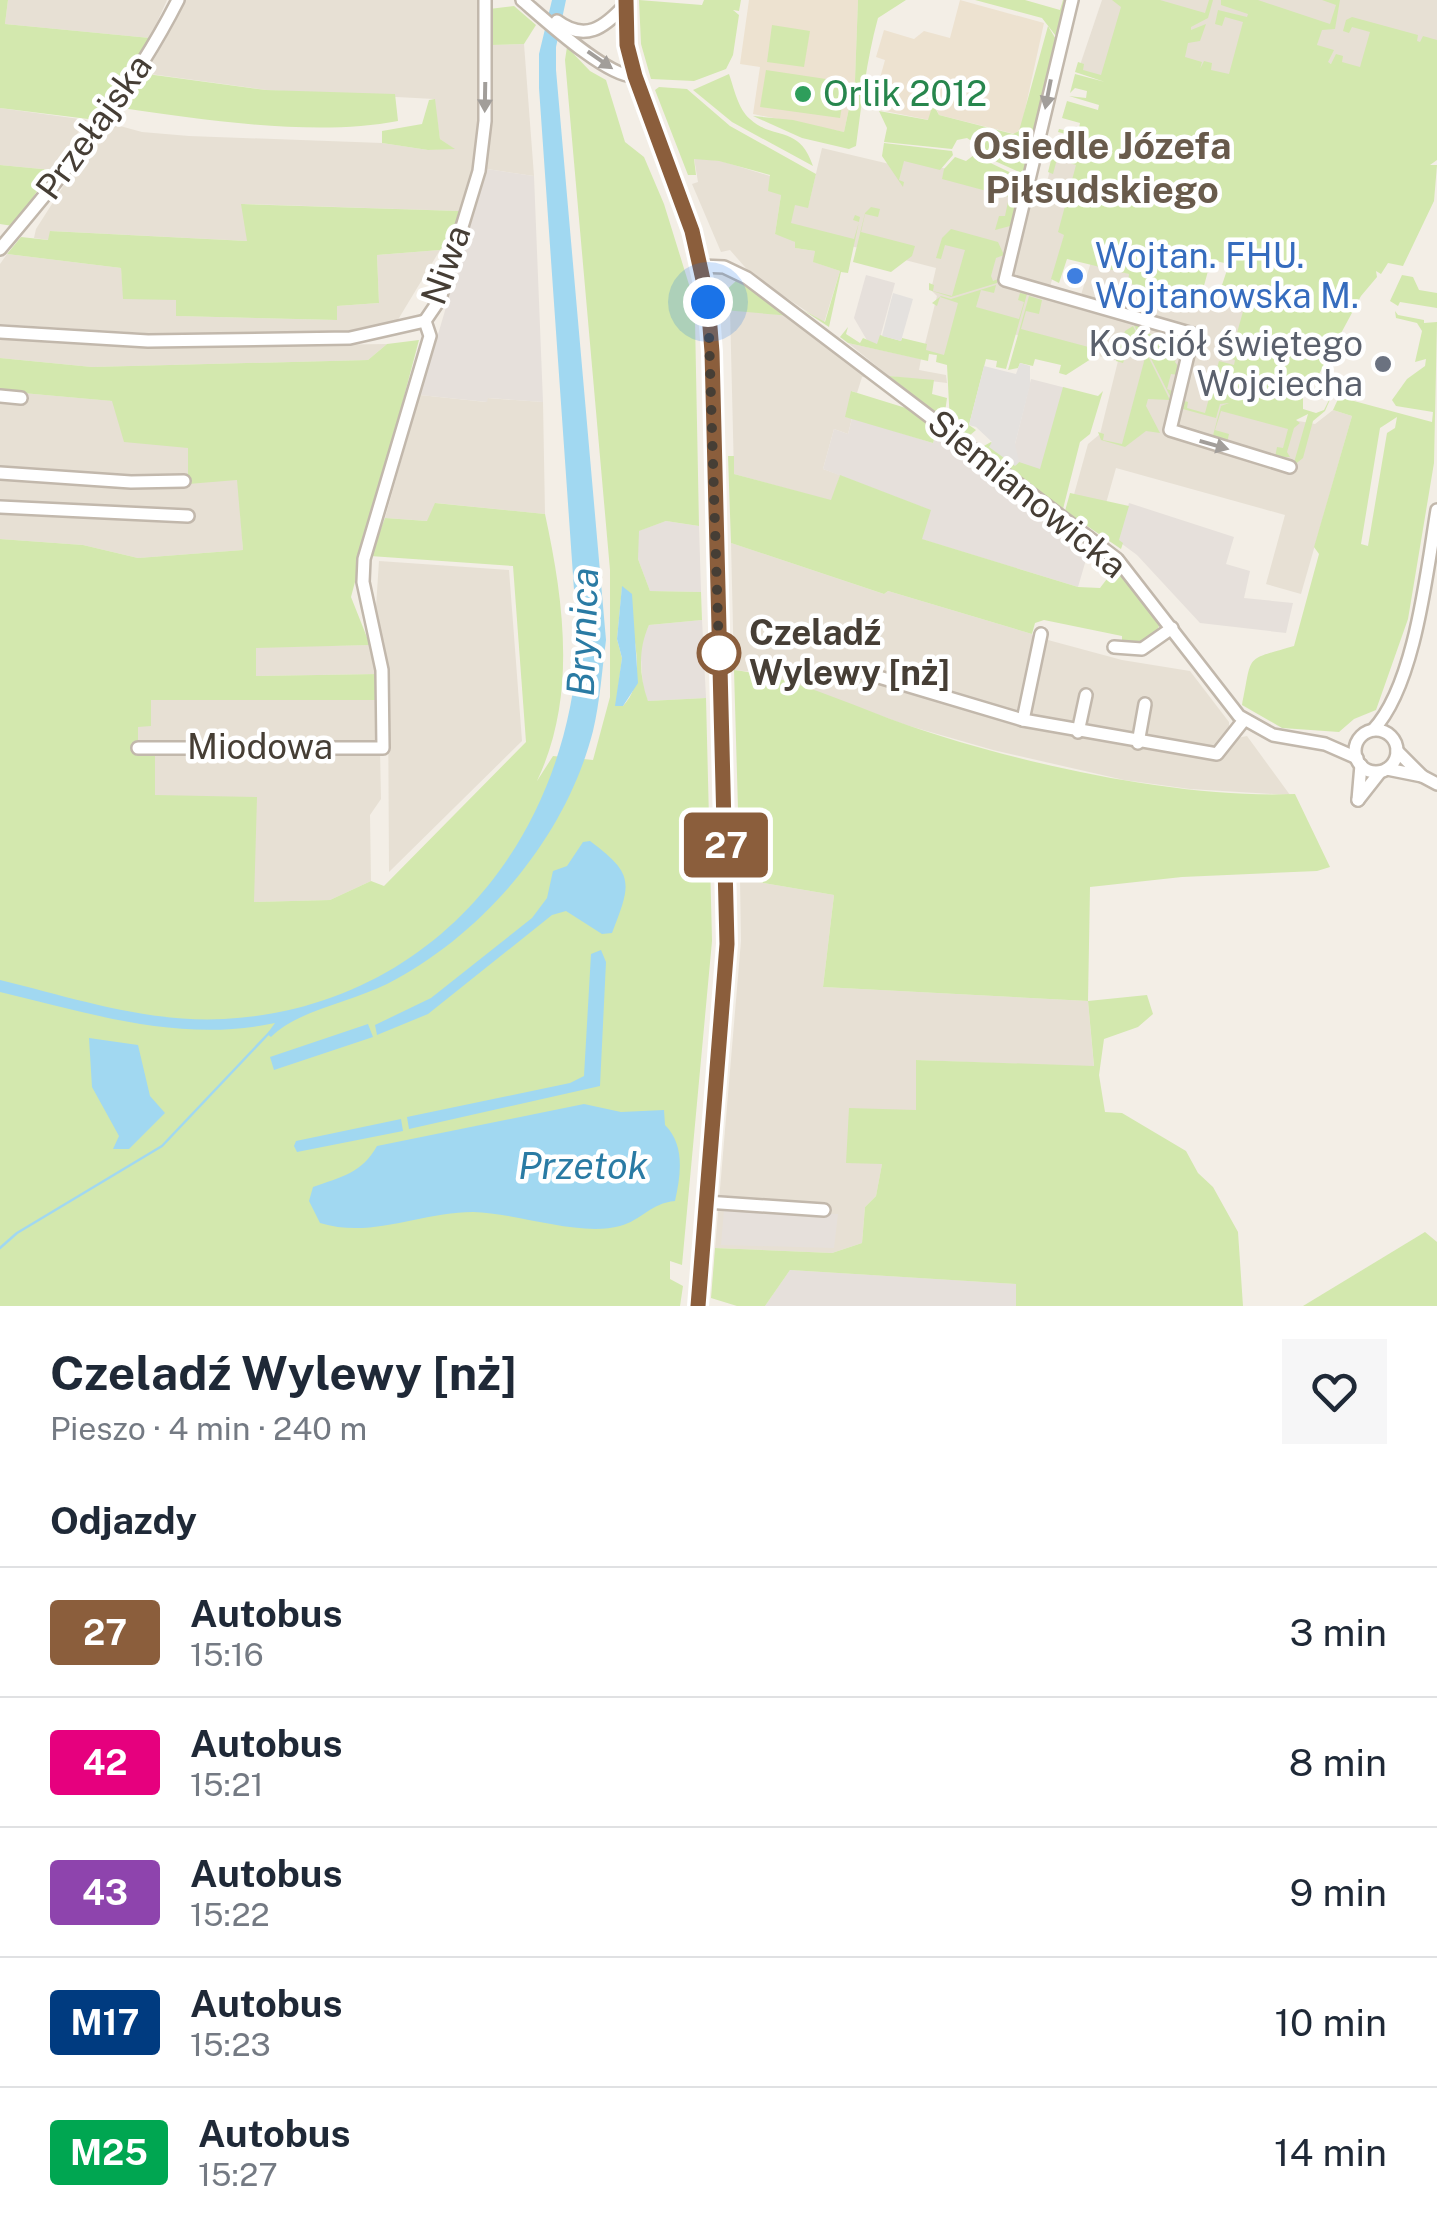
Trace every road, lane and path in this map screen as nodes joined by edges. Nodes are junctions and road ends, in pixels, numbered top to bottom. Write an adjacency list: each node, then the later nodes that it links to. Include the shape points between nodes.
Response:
1 (178, 0): 8 (street, Przełajska, via 147,57)
2 (485, 0): 10 (street, Niwa, one-way to 10, via 479,171 440,299)
3 (1072, 0): 14 (street, one-way to 14, via 1005,280 1193,334 1170,430)
4 (626, 3): 6 (street, via 595,30); 7 (main road)
5 (531, 7): 6 (street)
6 (566, 34): 7 (street, one-way to 7, via 624,76)
7 (635, 76): 9 (main road)
8 (0, 249)
9 (701, 266): 20 (street, Siemianowicka, via 746,278 1117,559); 42 (main road, via 712,352 728,908)
10 (425, 321): 11 (street, via 350,338 148,341); 36 (street, Niwa, via 430,336 364,560 382,670)
11 (0, 332)
12 (0, 396): 13 (street)
13 (20, 398)
14 (1290, 467)
15 (0, 473): 16 (street)
16 (184, 480)
17 (0, 507): 19 (street)
18 (1437, 510): 25 (street, via 1420,612)
19 (188, 516)
20 (1172, 628): 22 (street, via 1142,648); 28 (street, Siemianowicka)
21 (1041, 634): 27 (street)
22 (1114, 647)
23 (862, 672): 27 (street)
24 (1086, 695): 30 (street)
25 (1394, 697): 29 (street); 31 (street)
26 (1145, 704): 33 (street)
27 (1023, 720): 30 (street)
28 (1244, 720): 33 (street, via 1217,754); 34 (street, Siemianowicka, via 1278,737)
29 (1373, 730): 31 (street); 32 (street)
30 (1078, 732): 33 (street)
31 (1391, 736): 37 (street)
32 (1360, 738): 34 (street, Siemianowicka); 38 (street)
33 (1138, 743)
34 (1326, 744): 38 (street, Siemianowicka)
35 (138, 748): 36 (street, Miodowa)
36 (382, 748)
37 (1398, 751): 39 (street); 40 (street)
38 (1359, 762): 39 (street); 39 (street, via 1358,800)
39 (1383, 770): 40 (street)
40 (1422, 776): 41 (street)
41 (1437, 784)
42 (706, 1202): 43 (street); 44 (main road)
43 (824, 1210)
44 (698, 1306)

